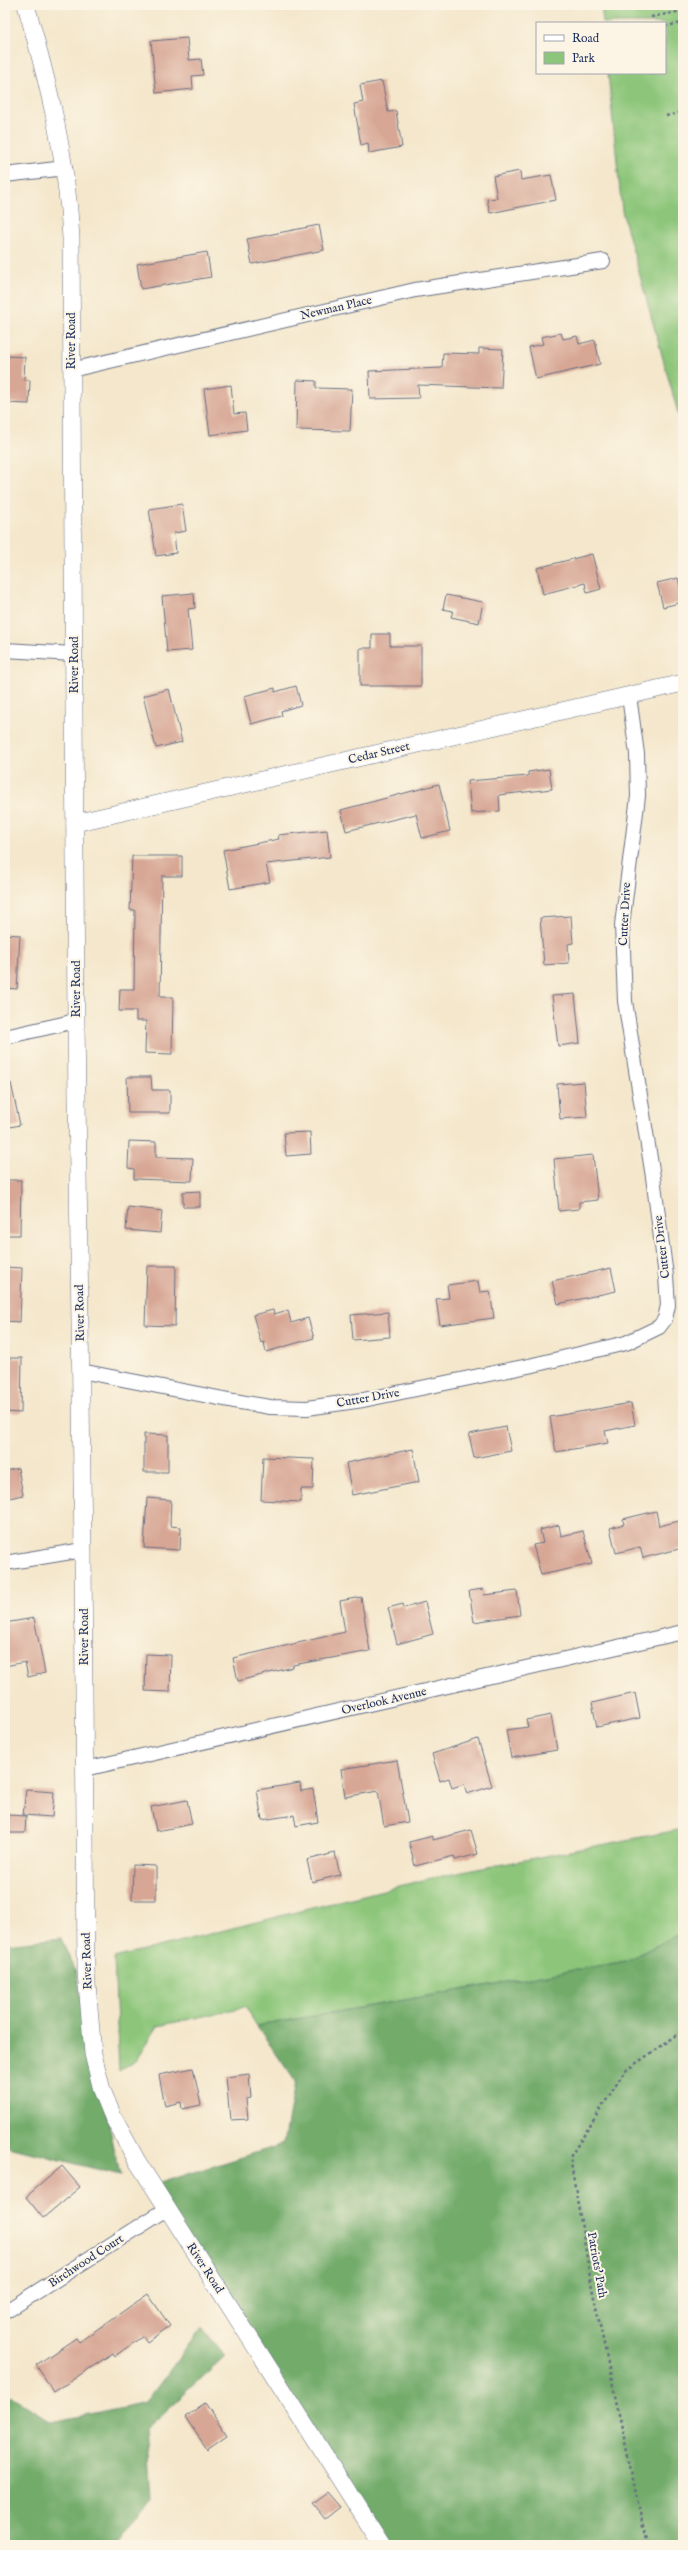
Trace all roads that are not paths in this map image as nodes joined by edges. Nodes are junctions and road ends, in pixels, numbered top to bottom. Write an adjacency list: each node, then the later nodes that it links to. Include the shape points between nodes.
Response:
1 (26, 5): 2 (street, River Road, via 56,114)
2 (65, 168): 3 (street); 5 (street, River Road, via 71,238)
3 (5, 175)
4 (603, 261): 5 (street, Newman Place, via 415,290)
5 (71, 370): 7 (street, River Road)
6 (5, 650): 7 (street)
7 (74, 654): 10 (street, River Road)
8 (683, 683): 9 (street, Cedar Street)
9 (629, 696): 10 (street, Cedar Street); 13 (street, Cutter Drive, via 637,754 638,796 624,894 622,932 625,1001 654,1177 666,1276 668,1305 665,1319 659,1328 626,1343 533,1365 363,1400 307,1408 270,1407)
10 (75, 823): 11 (street, River Road)
11 (76, 1021): 12 (street); 13 (street, River Road)
12 (5, 1036)
13 (81, 1371): 14 (street, River Road)
14 (83, 1550): 15 (street); 17 (street, River Road)
15 (5, 1563)
16 (683, 1632): 17 (street, Overlook Avenue)
17 (85, 1769): 18 (street, River Road, via 86,1972 93,2054 102,2090 113,2117)
18 (167, 2209): 19 (street, Birchwood Court); 20 (street, River Road)
19 (5, 2312)
20 (382, 2545)

